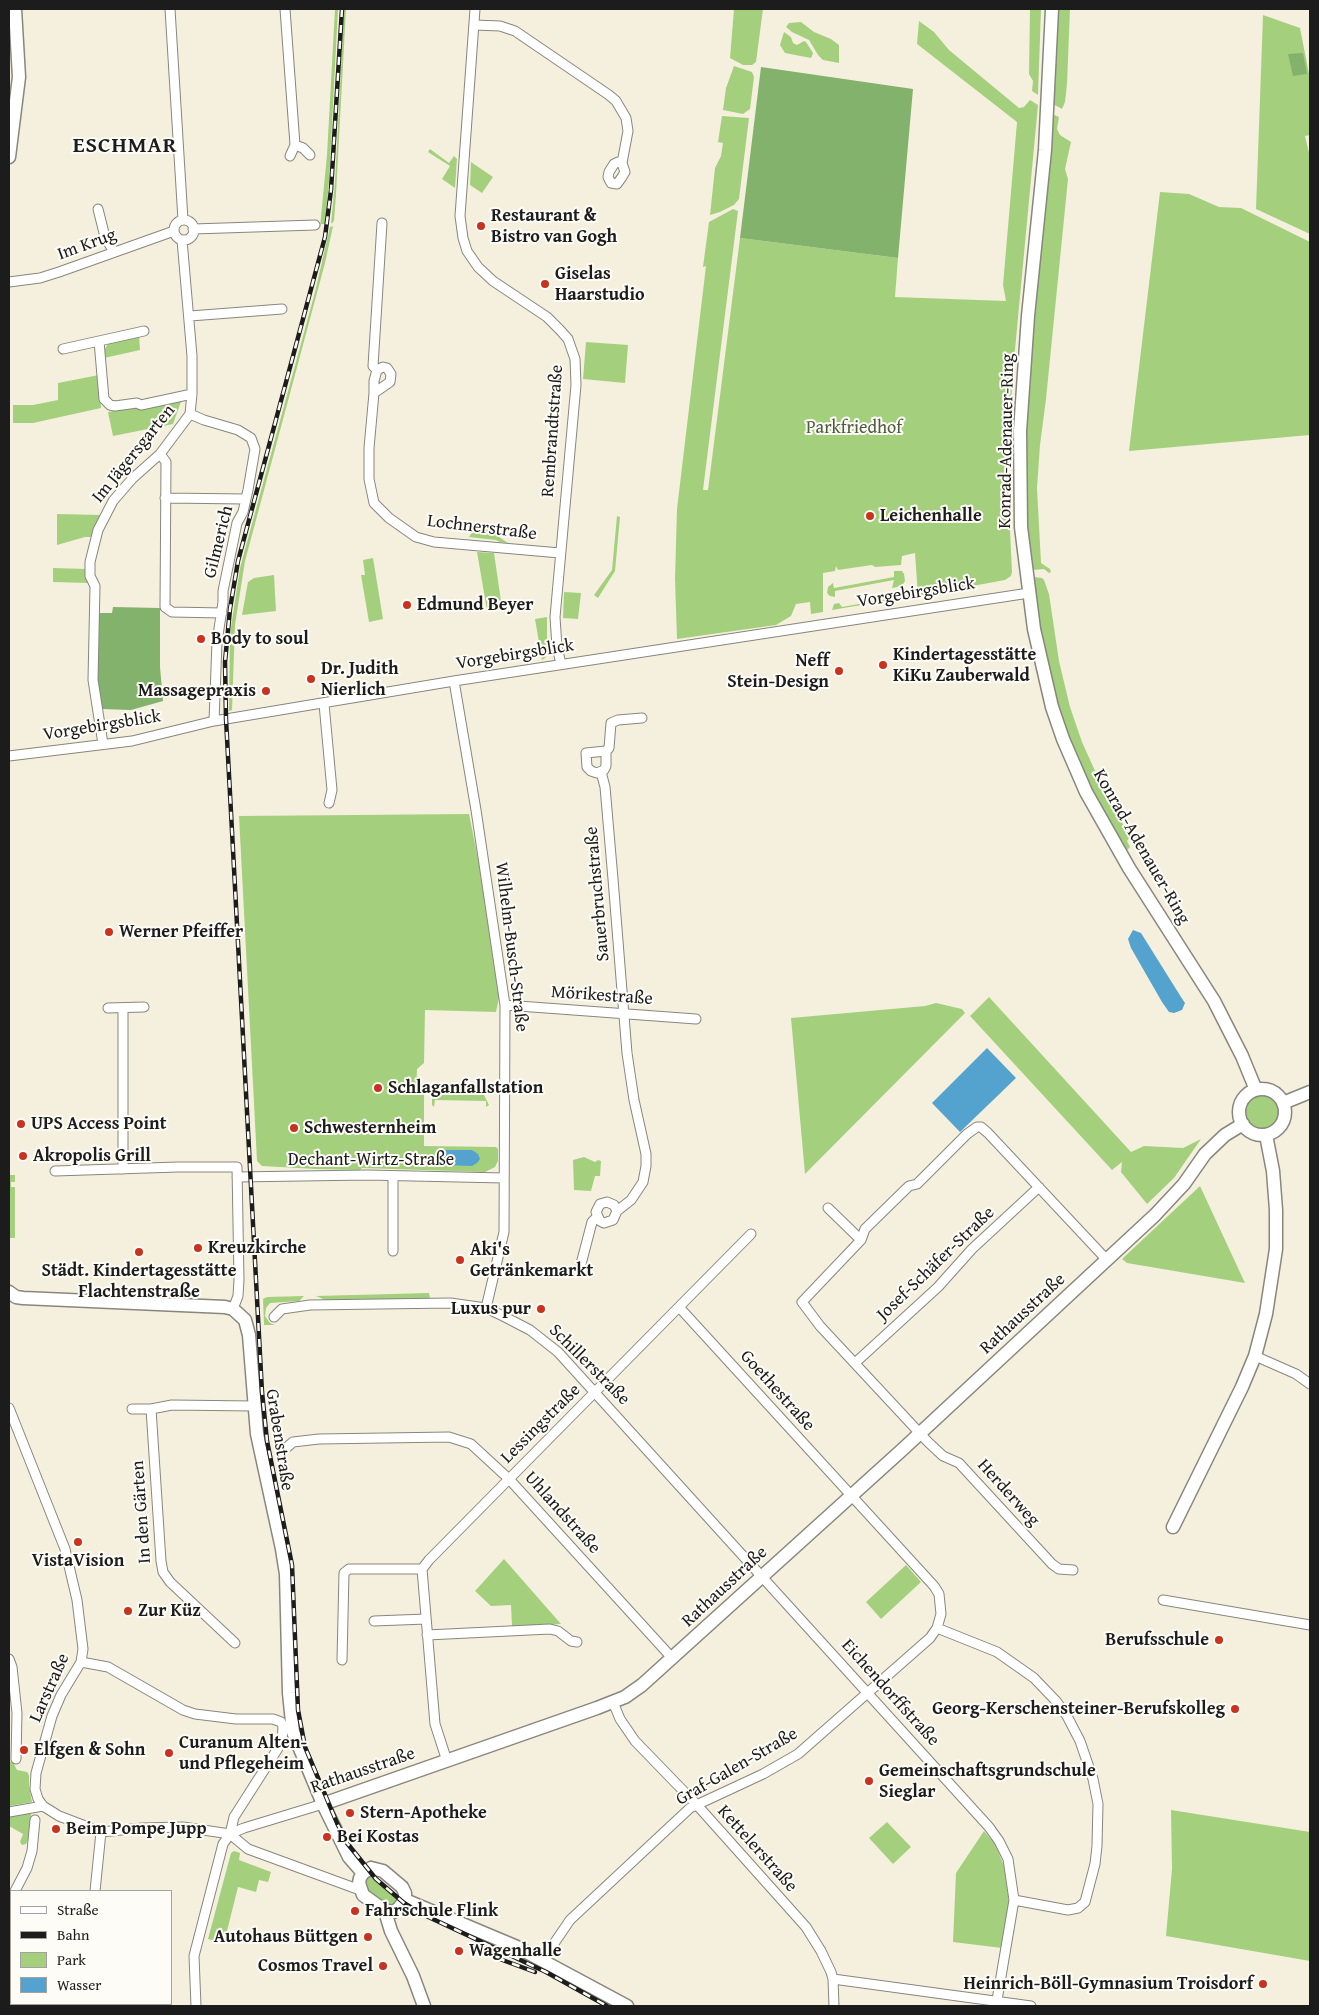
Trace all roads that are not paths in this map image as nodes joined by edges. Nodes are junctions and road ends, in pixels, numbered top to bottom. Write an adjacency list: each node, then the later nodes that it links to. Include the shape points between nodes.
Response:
1 (15, 9): 10 (street, via 19,77)
2 (170, 9): 13 (street)
3 (285, 9): 7 (street)
4 (475, 9): 6 (street, Rembrandtstraße)
5 (1052, 9): 34 (street, Konrad-Adenauer-Ring, via 1045,150 1021,415 1020,503)
6 (474, 24): 11 (street, via 500,26 520,34 609,94 621,108 628,124); 33 (street, Rembrandtstraße, via 460,216 463,238 478,267 554,323 568,340 575,359 576,385)
7 (295, 145): 8 (street); 9 (street)
8 (310, 155)
9 (290, 156)
10 (9, 157)
11 (622, 163)
12 (98, 209): 19 (street, via 105,237)
13 (183, 220): 16 (street); 17 (street, via 176,223)
14 (382, 223): 26 (street, Lochnerstraße, via 373,366)
15 (315, 225): 16 (street)
16 (193, 229): 18 (street, via 190,237)
17 (174, 231): 18 (street); 19 (street, Im Krug)
18 (182, 240): 22 (street, Im Jägersgarten)
19 (114, 252): 20 (street, Im Krug, via 40,278)
20 (9, 282)
21 (282, 309): 22 (street)
22 (190, 316): 28 (street, Im Jägersgarten)
23 (144, 332): 24 (street)
24 (99, 342): 25 (street); 28 (street, via 104,399 110,405 141,405)
25 (63, 349)
26 (377, 370): 27 (street, Lochnerstraße); 27 (street, via 387,368 392,379)
27 (374, 393): 33 (street, Lochnerstraße, via 369,479 374,503 389,518 416,537 434,542)
28 (192, 394): 29 (street, Im Jägersgarten)
29 (190, 414): 30 (street, Im Jägersgarten); 32 (street, Gilmerich, via 238,430 253,442 254,461)
30 (160, 454): 31 (street, via 166,462); 41 (street, Im Jägersgarten, via 113,501 98,530 92,555 90,576 95,586 93,680)
31 (165, 498): 32 (street); 35 (street, via 165,607 172,612)
32 (246, 499): 35 (street, Gilmerich, via 229,557)
33 (560, 553): 36 (street, Rembrandtstraße, via 555,617 556,647)
34 (1028, 593): 36 (street, Vorgebirgsblick); 52 (street, Konrad-Adenauer-Ring, via 1052,707 1074,766 1110,836 1214,1001)
35 (222, 613): 40 (street, Gilmerich, via 217,642)
36 (561, 664): 37 (street, Vorgebirgsblick)
37 (454, 681): 38 (street, Vorgebirgsblick); 46 (street, Wilhelm-Busch-Straße)
38 (324, 704): 40 (street, Vorgebirgsblick); 45 (street, via 332,790)
39 (642, 718): 42 (street, Sauerbruchstraße, via 611,723 610,746)
40 (214, 721): 41 (street, Vorgebirgsblick, via 146,738)
41 (103, 744): 43 (street, Vorgebirgsblick)
42 (606, 751): 44 (street, Sauerbruchstraße, via 606,766); 44 (street, via 586,753 587,767)
43 (9, 756)
44 (601, 772): 50 (street, Sauerbruchstraße, via 605,786)
45 (329, 803)
46 (505, 1005): 50 (street, Mörikestraße); 61 (street, Wilhelm-Busch-Straße)
47 (144, 1007): 49 (street)
48 (108, 1008): 49 (street)
49 (123, 1008): 57 (street)
50 (625, 1015): 51 (street, Mörikestraße); 64 (street, Sauerbruchstraße, via 630,1080 646,1166 640,1188)
51 (696, 1019)
52 (1256, 1090): 54 (street, via 1272,1092); 55 (street, via 1241,1103)
53 (1310, 1092): 54 (street)
54 (1283, 1103): 56 (street, via 1282,1123 1276,1131)
55 (1243, 1124): 56 (street, via 1255,1134); 69 (street, Rathausstraße, via 1208,1150 1173,1197)
56 (1266, 1135): 76 (street, via 1273,1171 1276,1249 1266,1314)
57 (123, 1169): 58 (street); 60 (street, via 236,1167)
58 (55, 1171)
59 (393, 1176): 60 (street, Dechant-Wirtz-Straße); 61 (street, Dechant-Wirtz-Straße); 68 (street)
60 (237, 1177): 74 (street, via 240,1280)
61 (504, 1178): 73 (street, Wilhelm-Busch-Straße, via 504,1232)
62 (1039, 1187): 67 (street, via 988,1133 977,1127 917,1184 909,1186 865,1229); 69 (street); 77 (street, Josef-Schäfer-Straße)
63 (828, 1208): 67 (street)
64 (617, 1211): 65 (street, via 609,1223); 65 (street, via 610,1203 603,1202 597,1208)
65 (597, 1217): 70 (street, via 592,1222)
66 (751, 1234): 72 (street, Lessingstraße)
67 (861, 1240): 77 (street, Herderweg, via 802,1302)
68 (393, 1251)
69 (1107, 1260): 84 (street, Rathausstraße)
70 (581, 1264)
71 (9, 1292): 74 (street, via 24,1298)
72 (679, 1306): 79 (street, Lessingstraße); 87 (street, Goethestraße)
73 (486, 1308): 75 (street, Schillerstraße, via 450,1303 310,1305 282,1308); 79 (street, Schillerstraße, via 536,1334 562,1355)
74 (233, 1309): 80 (street, Grabenstraße, via 245,1320 249,1334)
75 (274, 1317)
76 (1255, 1356): 78 (street, via 1296,1374); 88 (street)
77 (855, 1363): 84 (street, Herderweg)
78 (1310, 1384)
79 (596, 1392): 86 (street, Lessingstraße); 91 (street, Schillerstraße)
80 (253, 1406): 83 (street, via 172,1405); 108 (street, Grabenstraße, via 286,1574 292,1724)
81 (9, 1408): 103 (street, Larstraße, via 65,1549 77,1600 83,1649)
82 (132, 1409): 83 (street)
83 (151, 1409): 99 (street, In den Gärten, via 163,1572)
84 (920, 1433): 87 (street, Rathausstraße); 90 (street, Herderweg, via 942,1456 959,1463 1052,1564 1060,1569)
85 (285, 1449): 86 (street, Uhlandstraße, via 293,1442 306,1440 450,1437 478,1449)
86 (509, 1479): 89 (street, Lessingstraße); 101 (street, Uhlandstraße)
87 (851, 1496): 91 (street, Rathausstraße); 96 (street, Goethestraße, via 934,1586 942,1608)
88 (1173, 1527)
89 (422, 1569): 93 (street); 102 (street, via 349,1568 344,1573)
90 (1073, 1570)
91 (762, 1577): 101 (street, Rathausstraße); 104 (street, Eichendorffstraße)
92 (1163, 1600): 95 (street)
93 (426, 1619): 94 (street); 97 (street)
94 (374, 1621)
95 (1310, 1625)
96 (937, 1628): 104 (street, Graf-Galen-Straße, via 918,1650); 120 (street, via 997,1652 1039,1683 1072,1725 1093,1779 1098,1804 1098,1830 1087,1899 1078,1908 1068,1910)
97 (427, 1635): 98 (street, via 550,1630); 107 (street, via 435,1724)
98 (577, 1642)
99 (235, 1643)
100 (9, 1659): 106 (street, via 17,1713)
101 (673, 1659): 105 (street, Rathausstraße, via 642,1685)
102 (342, 1660)
103 (81, 1662): 110 (street, Larstraße, via 52,1716 38,1767 36,1789); 114 (street, via 108,1667 195,1714 278,1720 283,1726 282,1742 234,1817)
104 (868, 1693): 109 (street, Graf-Galen-Straße, via 791,1759); 120 (street, Eichendorffstraße, via 999,1841 1008,1859)
105 (614, 1702): 107 (street, Rathausstraße); 109 (street, Kettelerstraße, via 626,1730)
106 (16, 1759)
107 (447, 1761): 108 (street, Rathausstraße)
108 (323, 1804): 114 (street, Rathausstraße); 115 (street, Grabenstraße, via 349,1857)
109 (697, 1805): 122 (street, Graf-Galen-Straße, via 570,1920); 123 (street, Kettelerstraße, via 806,1927 822,1951)
110 (43, 1806): 111 (street); 113 (street)
111 (9, 1812)
112 (35, 1820): 116 (street, via 32,1851)
113 (101, 1832): 114 (street, Rathausstraße, via 183,1827); 117 (street)
114 (230, 1834): 118 (street, via 248,1849); 125 (street, via 223,1844 194,1956)
115 (363, 1873): 118 (street, via 358,1883); 119 (street, via 371,1868 383,1871 402,1887)
116 (16, 1890)
117 (96, 1890)
118 (360, 1890): 121 (street, via 376,1906)
119 (405, 1900): 121 (street, via 398,1909); 122 (street)
120 (1014, 1900): 124 (street, Eichendorffstraße)
121 (388, 1912): 126 (street, via 391,1931)
122 (545, 1961): 127 (street)
123 (833, 1979): 124 (street); 128 (street, Kettelerstraße)
124 (997, 2004): 129 (street)
125 (196, 2006)
126 (424, 2006)
127 (627, 2006)
128 (834, 2006)
129 (1031, 2006)

